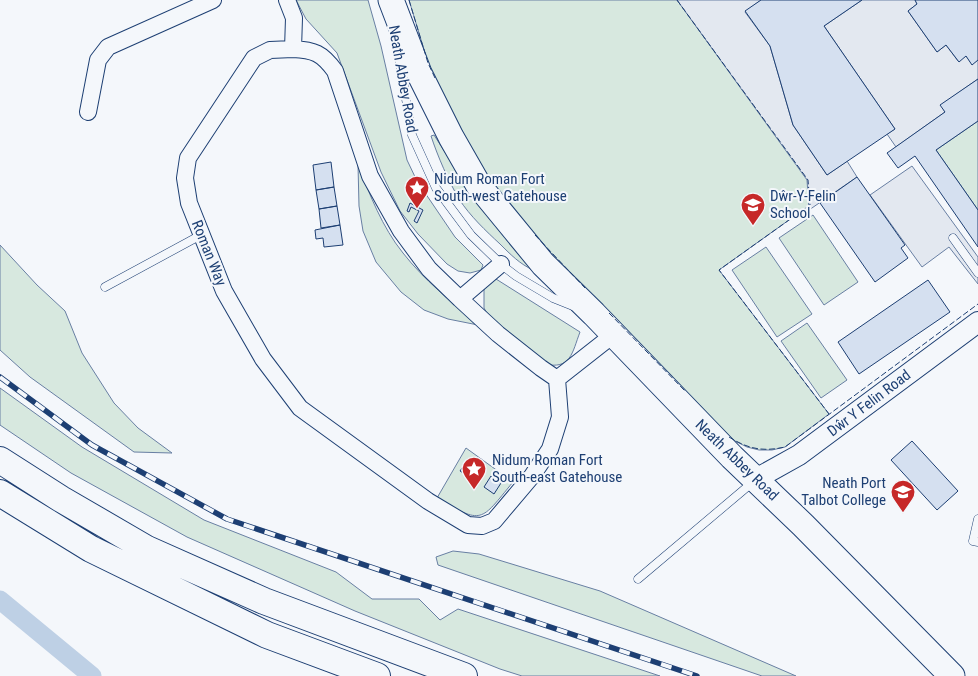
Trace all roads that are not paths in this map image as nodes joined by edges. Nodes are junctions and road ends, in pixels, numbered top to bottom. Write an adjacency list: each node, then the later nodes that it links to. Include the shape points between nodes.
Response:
1 (214, 0): 5 (street, via 108,47 98,60)
2 (287, 0): 4 (street, via 294,18)
3 (390, 0): 8 (lane, Neath Abbey Road, via 412,135 436,188 471,235); 12 (main road, Neath Abbey Road, via 419,73 479,186 543,264)
4 (293, 49): 6 (street, Roman Way, via 270,50 254,58 188,158 185,178 189,203); 11 (street, Roman Way, via 310,50 326,59 335,71 370,176 407,239 429,269)
5 (88, 112)
6 (202, 235): 10 (lane); 15 (street, Roman Way, via 224,292 263,359 300,408 428,501 468,525 482,526 494,522 550,449 560,417)
7 (953, 238): 9 (lane)
8 (500, 264): 11 (street); 12 (lane, Neath Abbey Road, via 553,298)
9 (978, 273)
10 (105, 287)
11 (460, 299): 15 (street, Roman Way, via 498,334)
12 (594, 314): 14 (main road, Neath Abbey Road)
13 (978, 322): 17 (street, Dŵr Y Felin Road, via 799,455)
14 (613, 335): 15 (street); 17 (main road, Neath Abbey Road)
15 (557, 379)
16 (0, 460): 24 (highway, via 147,549 264,601)
17 (756, 479): 21 (lane); 22 (main road, Neath Abbey Road)
18 (0, 493): 23 (highway, via 91,549 267,635)
19 (978, 519): 20 (lane, via 973,541)
20 (978, 542)
21 (638, 579)
22 (949, 672)
23 (376, 676)
24 (464, 676)

